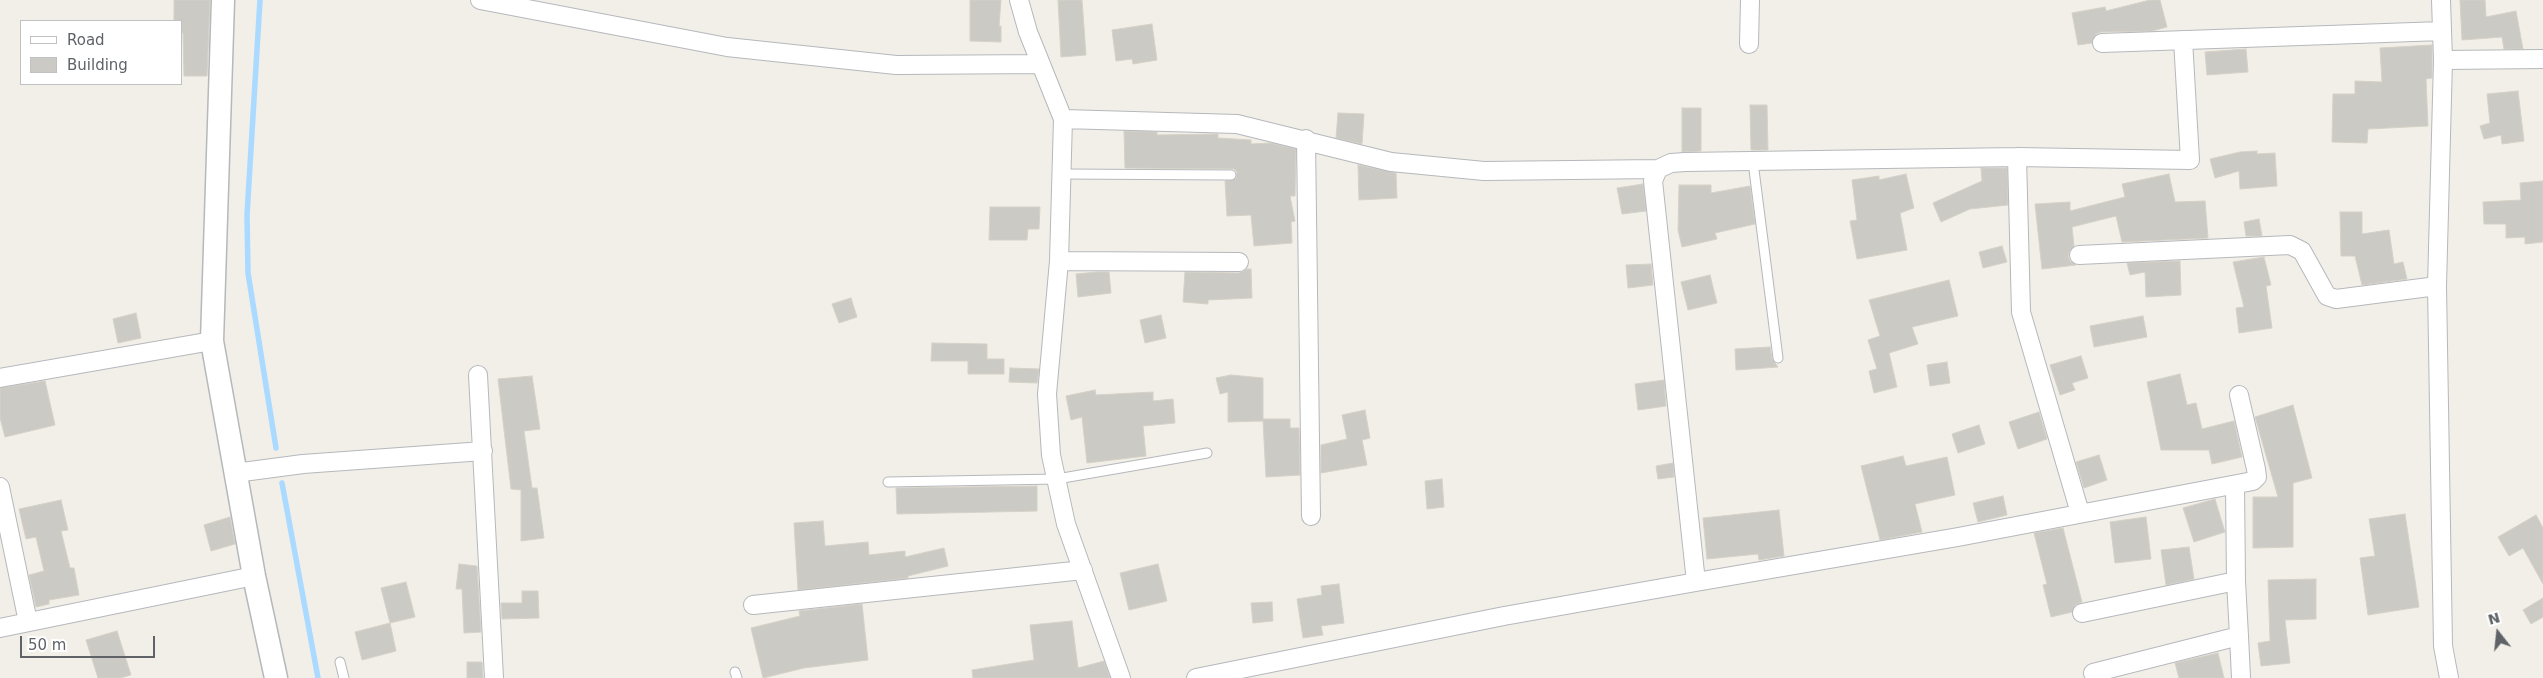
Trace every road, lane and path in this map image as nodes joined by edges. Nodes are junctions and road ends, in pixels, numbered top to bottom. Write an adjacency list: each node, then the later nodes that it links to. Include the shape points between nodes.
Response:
1 (223, 0): 24 (street)
2 (480, 0): 12 (street, via 727,47 896,64)
3 (1019, 0): 12 (street)
4 (1750, 0): 8 (street)
5 (2441, 0): 6 (street)
6 (2442, 31): 7 (street); 11 (street)
7 (2183, 40): 9 (street); 15 (street, via 2190,160)
8 (1749, 44)
9 (2102, 44)
10 (2543, 59): 11 (street)
11 (2443, 60): 23 (street)
12 (1041, 64): 13 (street)
13 (1063, 119): 14 (street, via 1237,124); 18 (street)
14 (1306, 139): 17 (street, via 1391,162 1484,171); 37 (street)
15 (2017, 157): 16 (street); 36 (street, via 2021,312)
16 (1753, 162): 17 (street, via 1678,163); 25 (lane)
17 (1658, 168): 41 (street, via 1652,181)
18 (1061, 174): 19 (lane); 21 (street)
19 (1231, 175)
20 (2079, 255): 23 (street, via 2290,245 2302,251 2327,296 2336,299)
21 (1058, 261): 22 (street); 32 (street, via 1047,394 1051,455)
22 (1239, 262)
23 (2436, 286): 55 (street, via 2443,646)
24 (212, 341): 27 (street); 31 (street)
25 (1778, 358)
26 (478, 375): 29 (street)
27 (0, 378)
28 (2240, 395): 34 (street, via 2257,477)
29 (483, 450): 31 (street, via 303,464); 51 (street)
30 (1207, 453): 32 (lane)
31 (235, 473): 39 (street)
32 (1057, 479): 33 (lane); 38 (street, via 1066,524)
33 (888, 482)
34 (2235, 486): 36 (street); 40 (street)
35 (0, 487): 44 (street)
36 (2080, 513): 41 (street)
37 (1311, 516)
38 (1083, 570): 42 (street); 52 (street)
39 (254, 576): 44 (street); 49 (street)
40 (2236, 581): 43 (street); 46 (street)
41 (1696, 582): 53 (street, via 1504,616)
42 (753, 605)
43 (2082, 613)
44 (28, 622): 45 (street)
45 (0, 628)
46 (2239, 636): 48 (street); 54 (street)
47 (340, 662): 50 (lane)
48 (2093, 673)
49 (276, 678)
50 (344, 678)
51 (494, 678)
52 (1121, 678)
53 (1196, 678)
54 (2241, 678)
55 (2449, 678)

